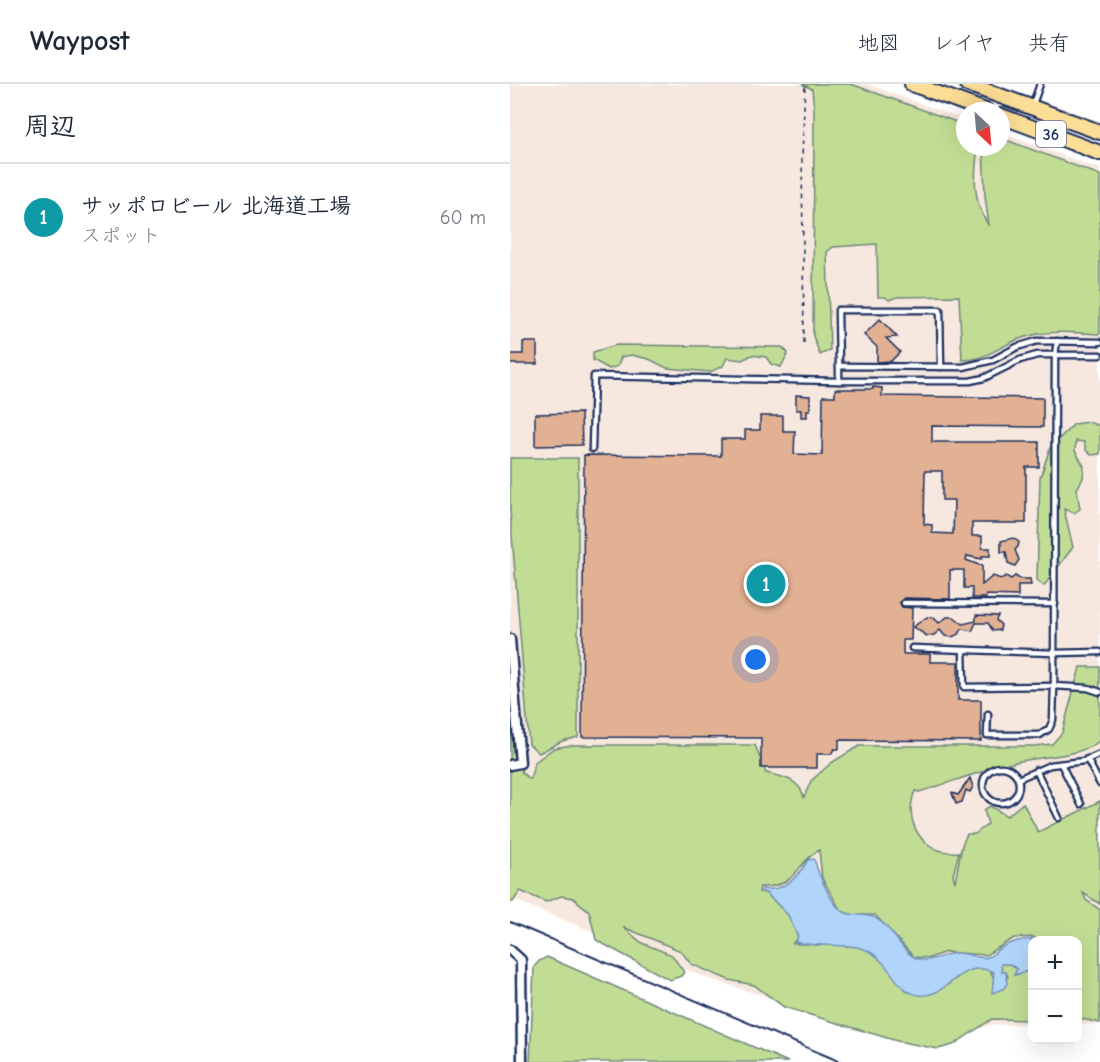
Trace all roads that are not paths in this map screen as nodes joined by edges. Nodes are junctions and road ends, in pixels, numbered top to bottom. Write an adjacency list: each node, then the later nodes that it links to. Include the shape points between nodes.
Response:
1 (912, 84): 4 (highway)
2 (967, 84): 5 (highway, 36, via 995,90)
3 (1040, 84): 5 (lane)
4 (961, 102)
5 (1032, 107): 7 (highway, 36)
6 (1010, 119): 8 (highway, 36)
7 (1100, 132)
8 (1100, 153)
9 (1057, 342): 10 (lane); 11 (lane); 14 (lane, via 1037,341 993,360)
10 (1100, 342)
11 (1055, 355): 12 (lane); 16 (lane, via 1020,360 984,378); 19 (lane)
12 (1100, 355)
13 (839, 366): 14 (lane); 14 (lane, via 838,310 940,310); 15 (lane)
14 (943, 367): 16 (lane)
15 (839, 381): 16 (lane); 17 (lane, via 594,376)
16 (944, 381)
17 (592, 449)
18 (904, 603): 19 (lane)
19 (1055, 604): 24 (lane)
20 (510, 639): 31 (street, via 520,763)
21 (912, 648): 22 (lane)
22 (963, 650): 24 (lane); 25 (lane, via 964,687)
23 (1100, 652): 24 (lane)
24 (1055, 653): 25 (lane)
25 (1053, 686): 26 (lane); 27 (lane, via 1053,720 1040,735 987,735)
26 (1100, 692)
27 (988, 714)
28 (1100, 754): 29 (lane)
29 (1087, 759): 30 (lane); 34 (lane)
30 (1061, 764): 32 (lane); 35 (lane)
31 (510, 765)
32 (1036, 770): 33 (lane); 36 (lane)
33 (1018, 779): 33 (lane, via 1016,795 1007,802 990,800 984,791 987,773 998,768 1010,770)
34 (1100, 784)
35 (1081, 804)
36 (1059, 818)
37 (510, 950): 38 (street, via 521,960)
38 (522, 1062)

